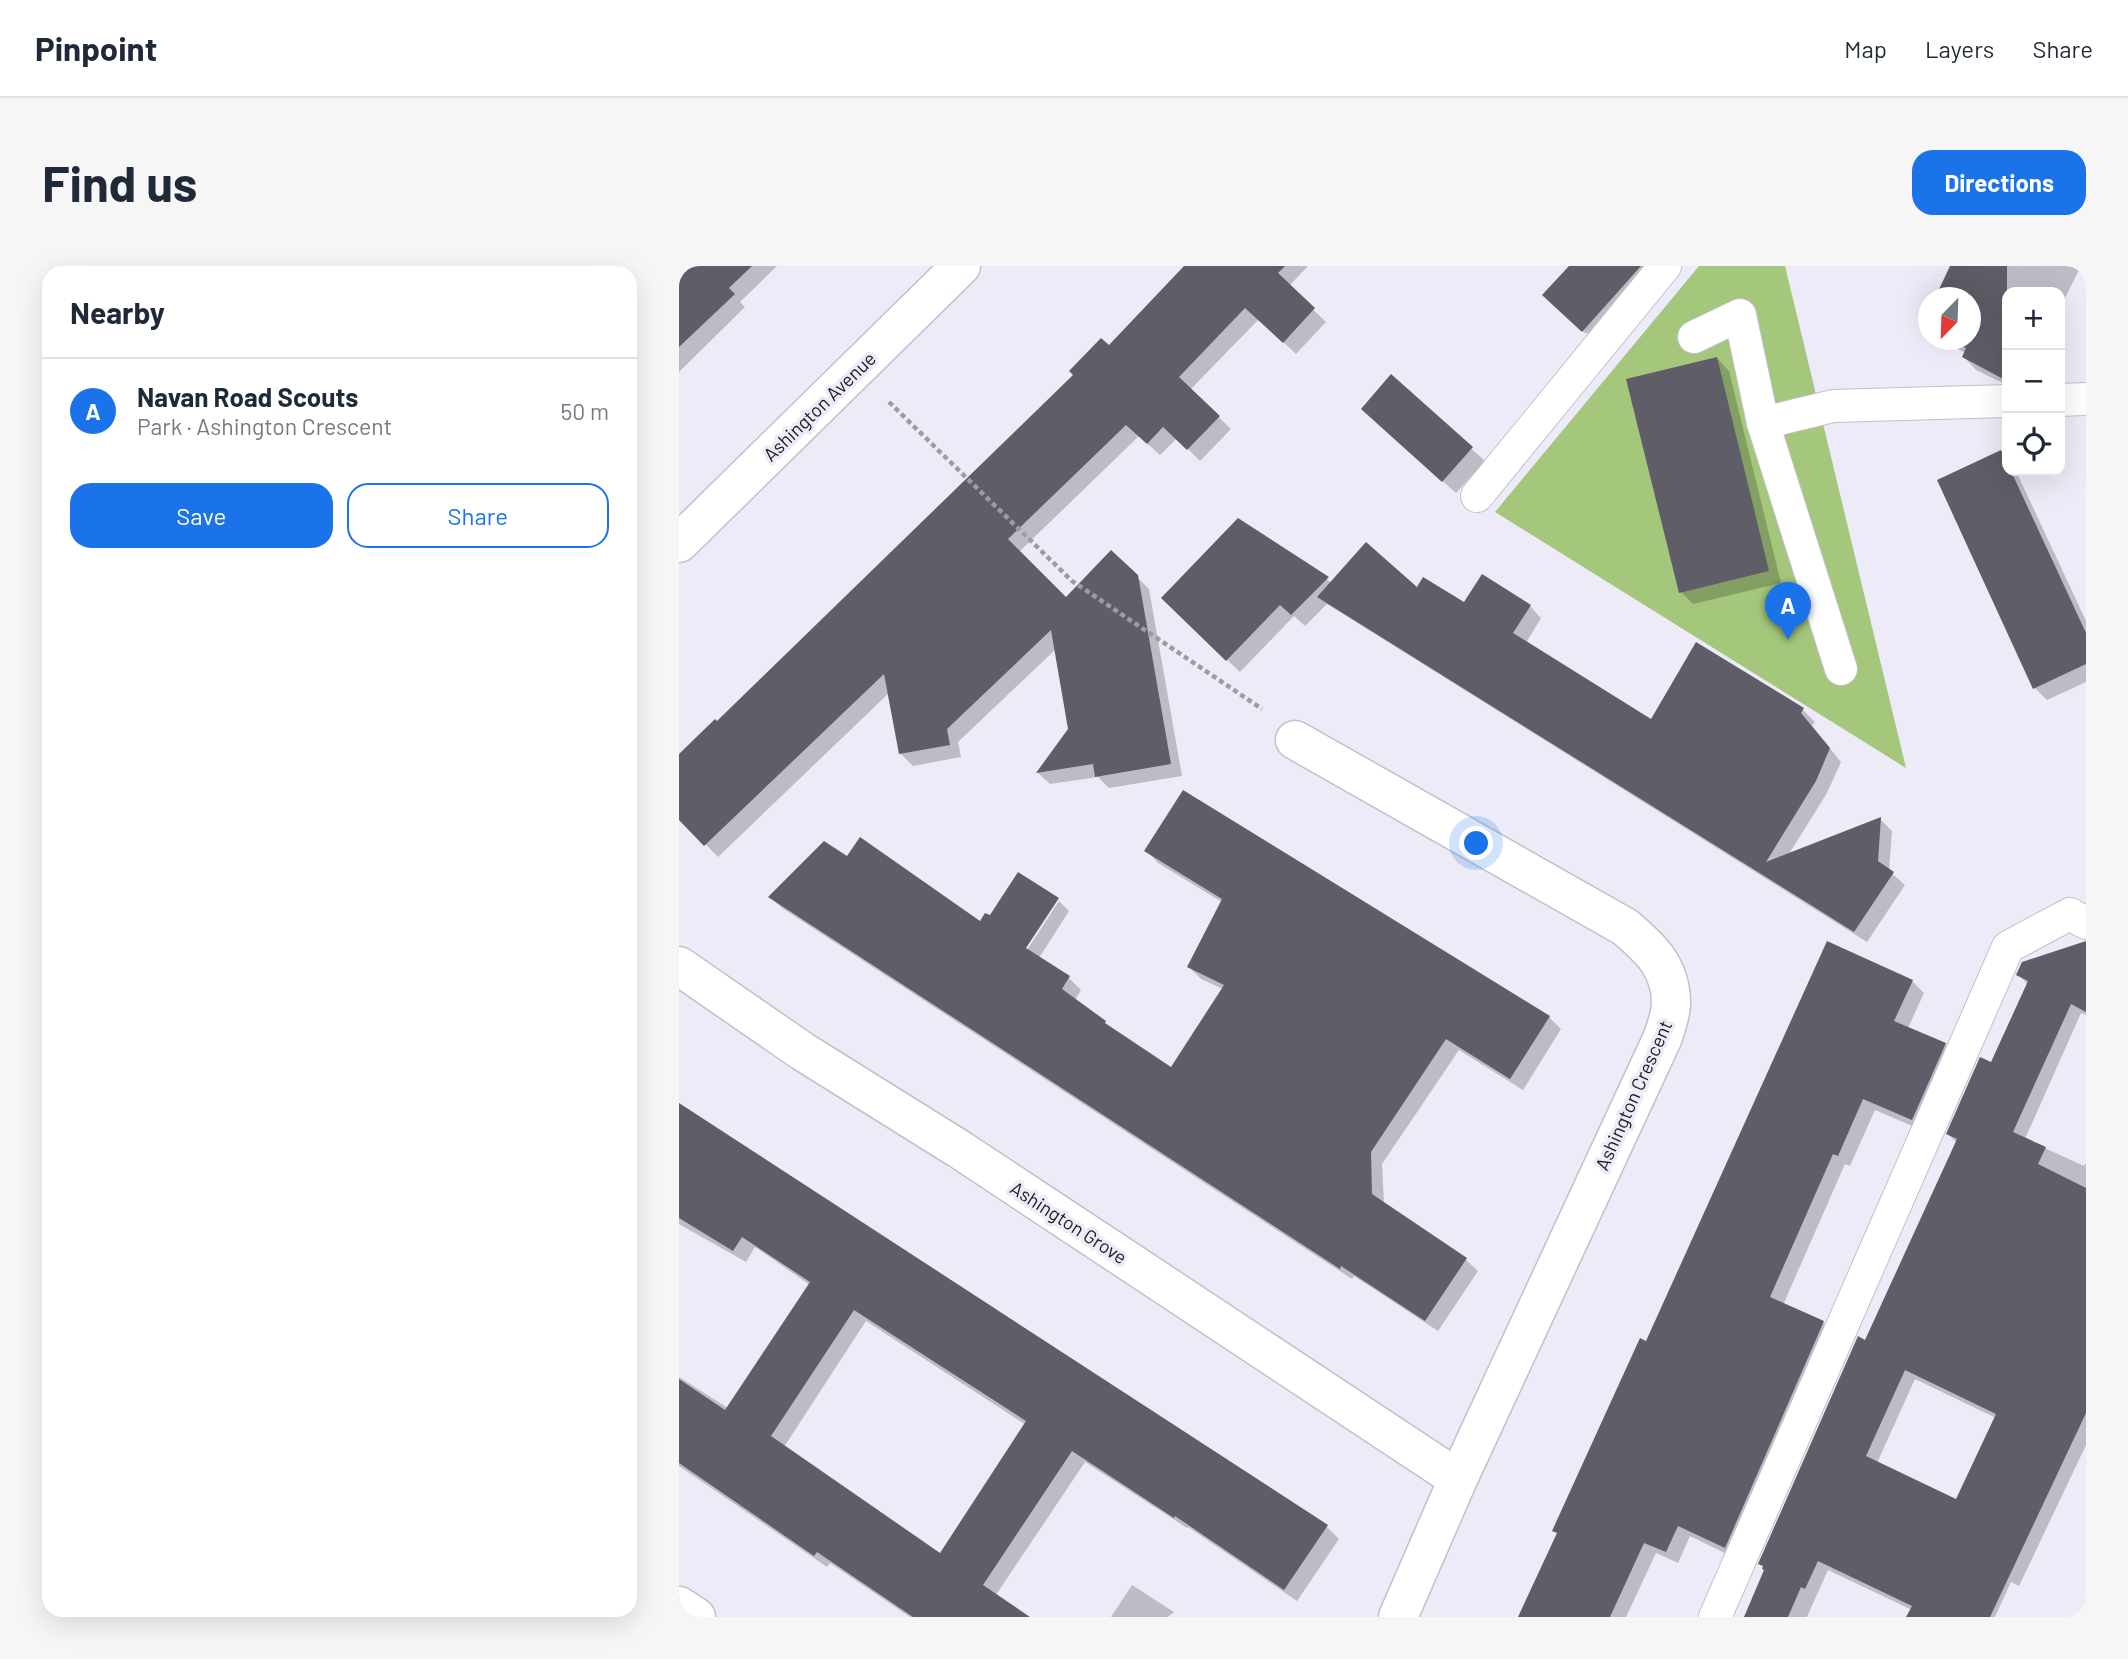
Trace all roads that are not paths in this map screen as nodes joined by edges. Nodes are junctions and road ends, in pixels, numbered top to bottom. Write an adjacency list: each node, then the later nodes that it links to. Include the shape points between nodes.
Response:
1 (1665, 266): 8 (lane)
2 (960, 267): 9 (street, Ashington Avenue)
3 (1693, 337): 7 (lane, via 1740,315)
4 (2086, 399): 5 (lane)
5 (2065, 400)
6 (2002, 401): 7 (lane, via 1833,406)
7 (1763, 423): 10 (lane)
8 (1477, 496)
9 (679, 543)
10 (1841, 669)
11 (1295, 740): 14 (street, Ashington Crescent, via 1625,927 1653,951 1665,972 1671,1006 1663,1037)
12 (2086, 923): 18 (lane, via 2070,914 2008,947)
13 (679, 966): 14 (street, Ashington Grove)
14 (1458, 1479): 17 (street, Ashington Crescent)
15 (679, 1606): 16 (street)
16 (695, 1617)
17 (1398, 1617)
18 (1715, 1617)

